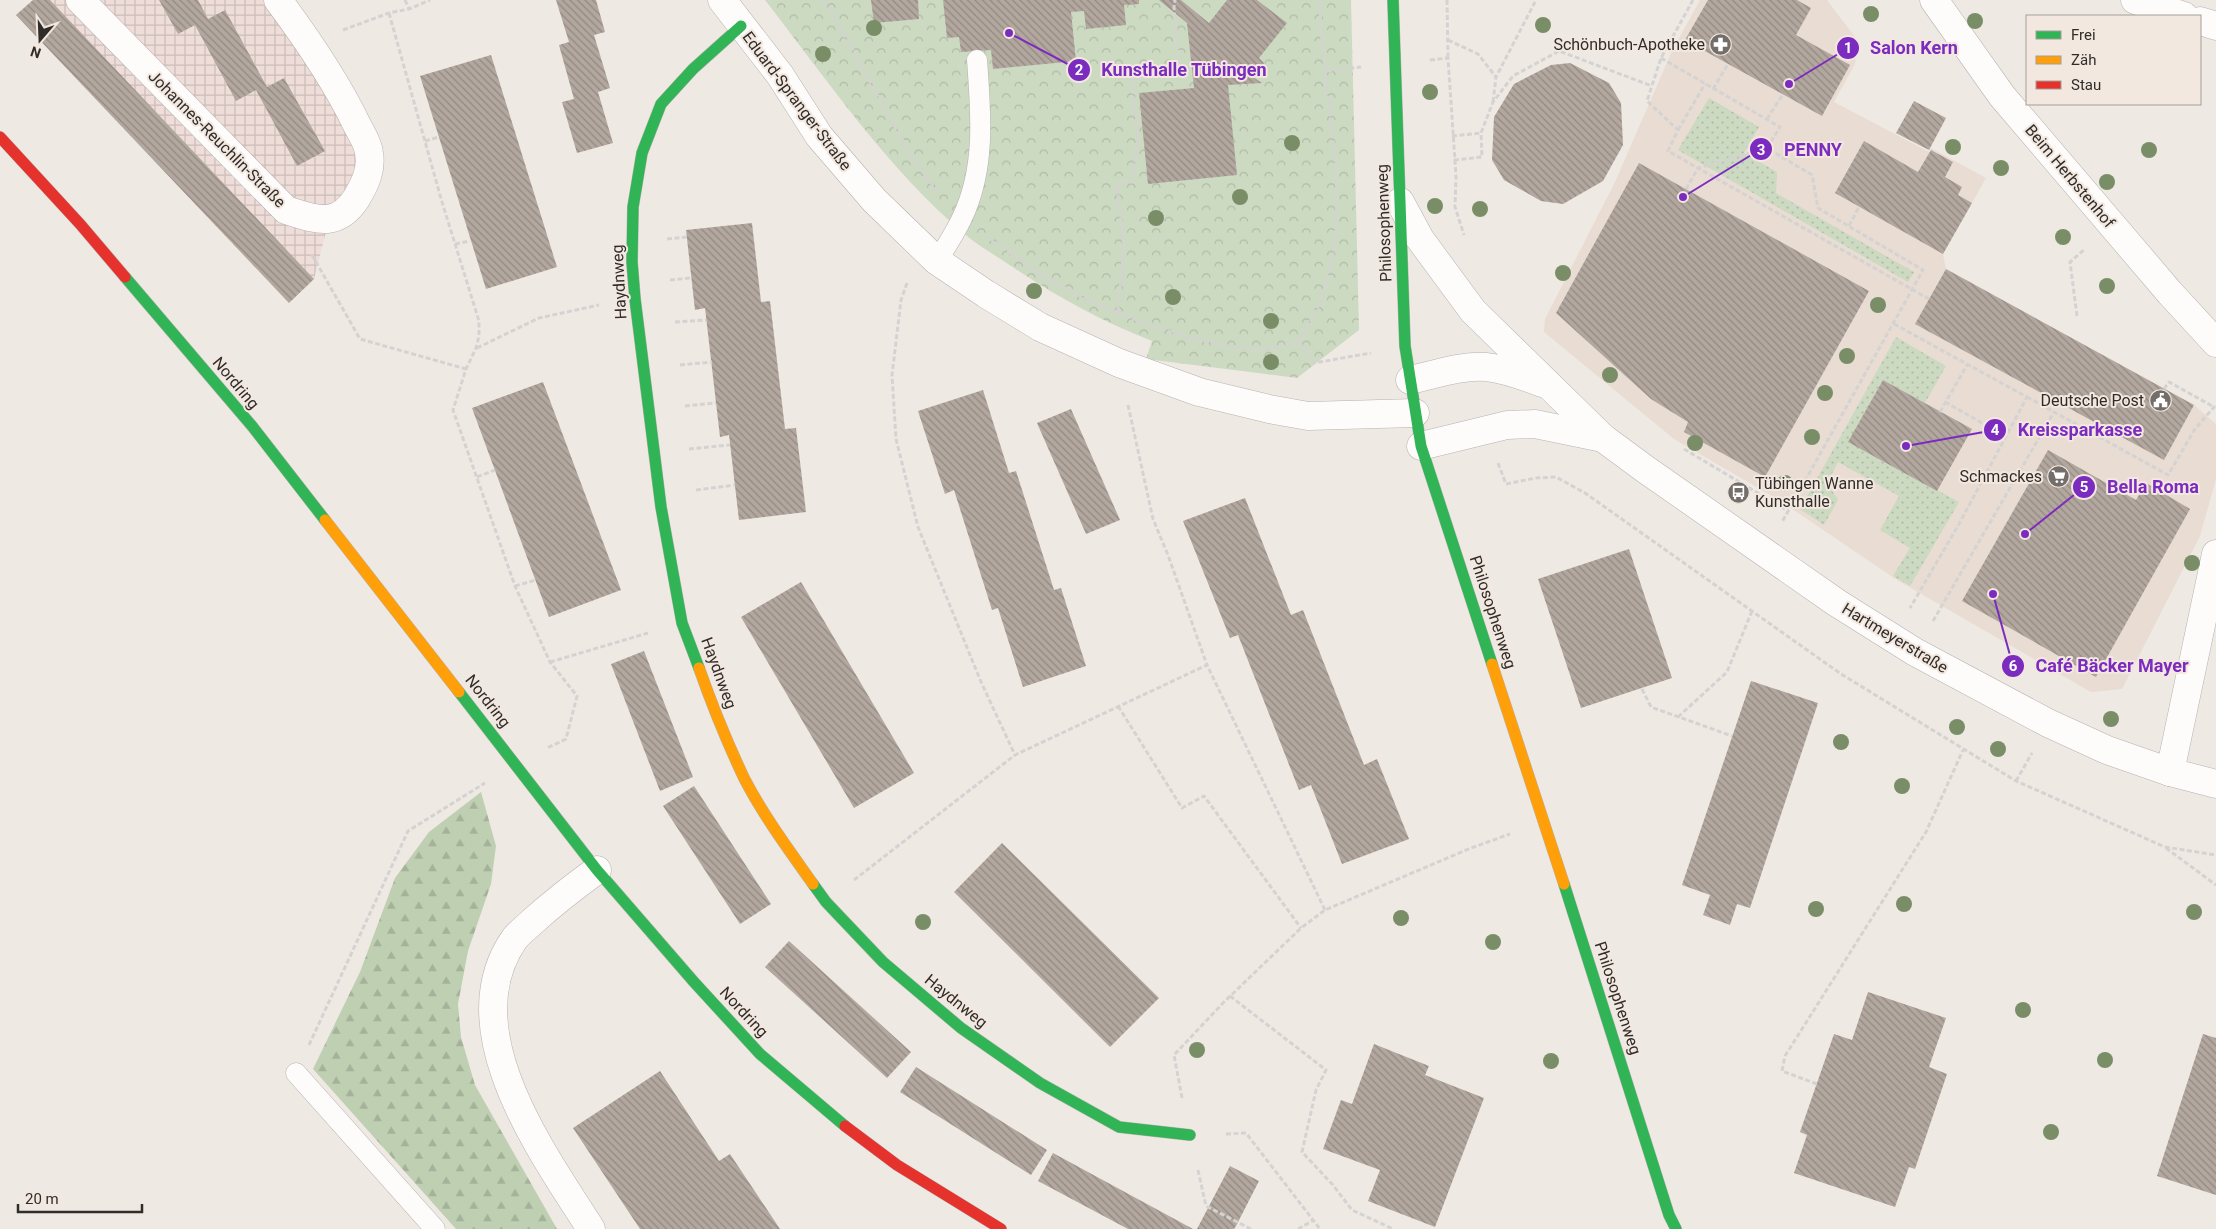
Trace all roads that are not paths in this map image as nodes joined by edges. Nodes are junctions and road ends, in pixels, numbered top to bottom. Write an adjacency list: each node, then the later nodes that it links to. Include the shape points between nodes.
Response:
1 (80, 0): 2 (street, Johannes-Reuchlin-Straße, via 286,210 329,220 350,208 368,178 369,151 338,90)
2 (278, 0)
3 (722, 0): 9 (street, Eduard-Spranger-Straße)
4 (1393, 0): 13 (street, Philosophenweg)
5 (1934, 0): 15 (street, Beim Herbstenhof, via 2002,96)
6 (2135, 0): 7 (street)
7 (2181, 15)
8 (2201, 21): 10 (street)
9 (741, 26): 14 (street, Eduard-Spranger-Straße, via 780,76 819,136 874,200); 26 (street, Haydnweg, via 693,69 661,104 642,153 633,207 635,300 661,507 682,623 716,715 745,779 780,838 826,902 883,962 961,1028 1040,1082 1119,1127)
10 (2216, 26)
11 (978, 60): 14 (lane, via 981,111 979,164 962,218)
12 (0, 137): 24 (street, Nordring, via 80,224 252,426)
13 (1400, 202): 16 (street, Philosophenweg, via 1403,307); 17 (street, Hartmeyerstraße, via 1420,239 1473,311)
14 (929, 253): 18 (street, Eduard-Spranger-Straße, via 1040,327 1119,363 1199,392 1308,416)
15 (2216, 343)
16 (1410, 380): 17 (street, Hartmeyerstraße, via 1486,367); 18 (street, Philosophenweg)
17 (1550, 386): 19 (street, Hartmeyerstraße)
18 (1415, 413): 20 (street, Philosophenweg)
19 (1603, 438): 20 (street, Hartmeyerstraße, via 1535,424 1507,425); 22 (street, Hartmeyerstraße, via 1892,639 2048,723 2107,750)
20 (1421, 446): 27 (street, Philosophenweg)
21 (2216, 554): 22 (street)
22 (2170, 772): 23 (street, Hartmeyerstraße)
23 (2216, 784)
24 (598, 870): 29 (street, via 549,906 516,937 497,973 493,1001 500,1058 511,1090 539,1145); 30 (street, Nordring, via 760,1054 834,1118 897,1165)
25 (296, 1073): 28 (lane)
26 (1190, 1135)
27 (1669, 1215): 31 (street); 32 (street)
28 (435, 1229)
29 (591, 1229)
30 (1001, 1229)
31 (1668, 1229)
32 (1676, 1229)

